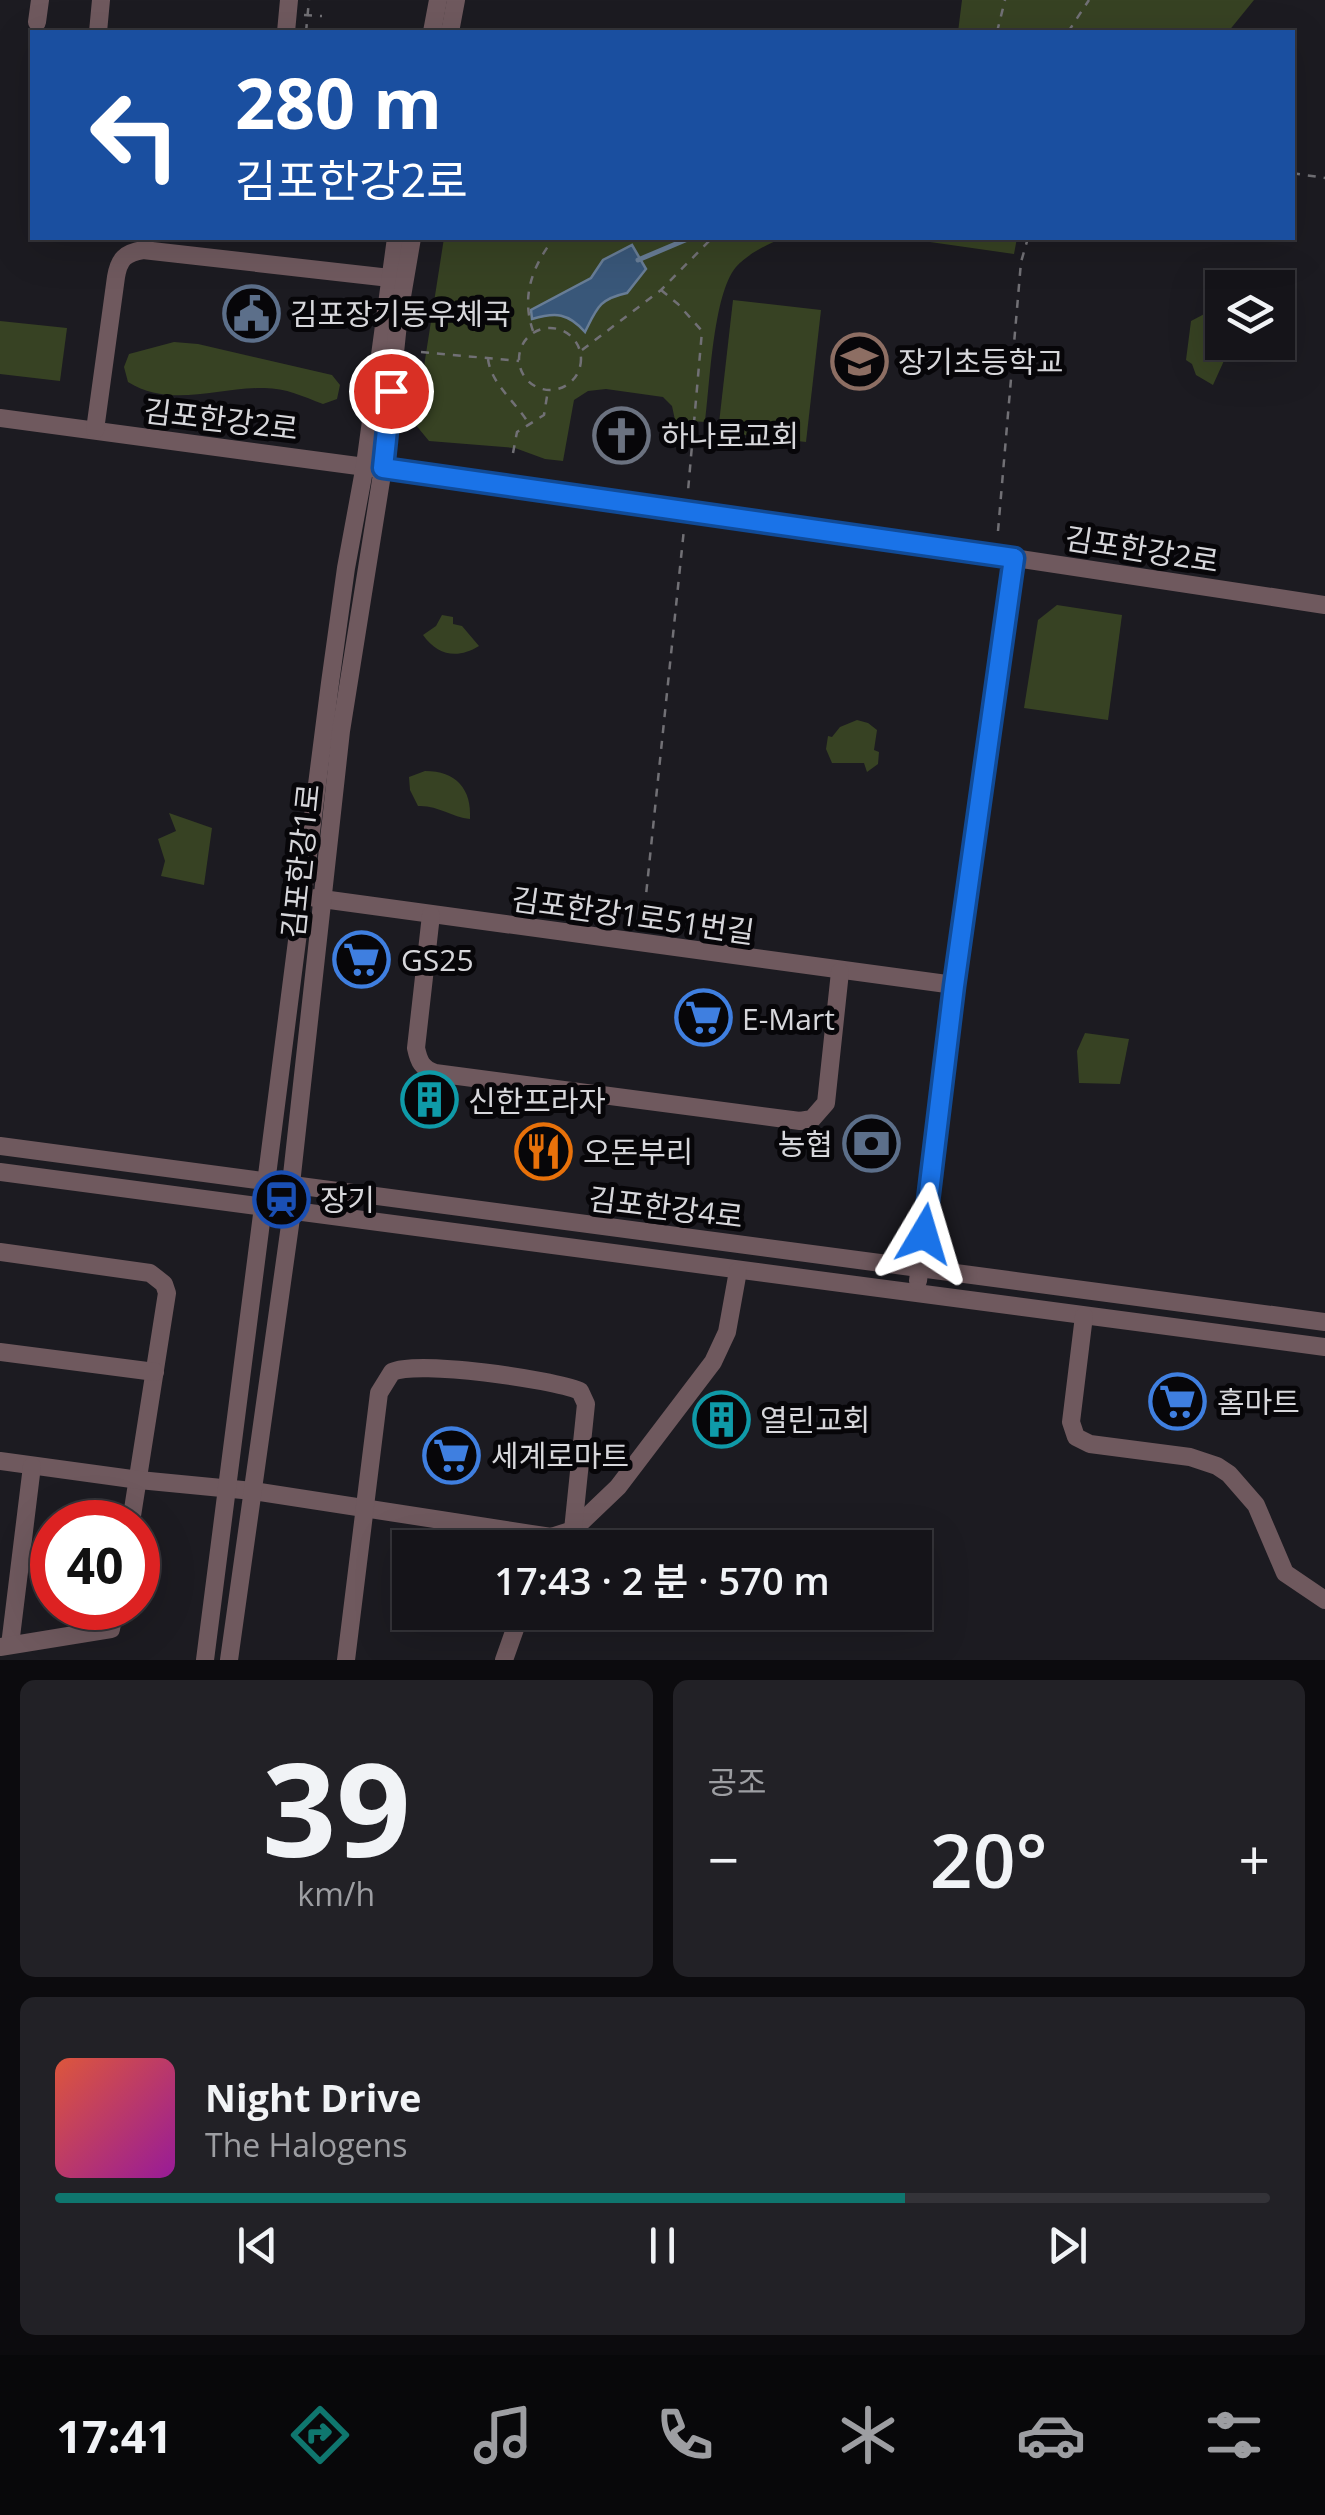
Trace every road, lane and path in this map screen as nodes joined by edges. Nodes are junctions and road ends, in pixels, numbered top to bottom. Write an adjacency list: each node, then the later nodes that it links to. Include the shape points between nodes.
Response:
1 (40, 0): 9 (street)
2 (100, 0): 10 (street)
3 (289, 0): 11 (street)
4 (309, 0): 12 (path)
5 (438, 0): 13 (street)
6 (456, 0): 14 (street)
7 (1005, 0): 15 (path)
8 (1090, 0): 16 (path)
9 (37, 22)
10 (98, 30)
11 (286, 30)
12 (306, 30)
13 (432, 30)
14 (450, 30)
15 (998, 30)
16 (1069, 30)
17 (1295, 173): 18 (path)
18 (1325, 178)
19 (396, 240): 24 (street, 김포한강1로)
20 (412, 240): 37 (street, 김포한강1로)
21 (553, 240): 26 (path, via 529,283 526,310)
22 (710, 240): 25 (path)
23 (1027, 240): 38 (path)
24 (390, 278): 34 (street, via 143,250 125,255 116,277); 37 (street, 김포한강1로)
25 (661, 290): 27 (path); 36 (path, via 702,331)
26 (534, 332): 27 (path, via 560,329); 30 (path, via 522,344)
27 (580, 350): 31 (path, via 574,379)
28 (421, 352): 29 (path)
29 (487, 358): 30 (path); 33 (path, via 490,374)
30 (519, 361): 31 (path, via 530,382)
31 (548, 390): 33 (path, via 544,414)
32 (0, 418): 34 (street, 김포한강2로)
33 (529, 424): 35 (path, via 517,432)
34 (95, 430): 37 (street, 김포한강2로)
35 (513, 453)
36 (691, 458)
37 (374, 466): 40 (street, 김포한강2로); 42 (street, 김포한강1로, via 335,645); 43 (street, 김포한강1로)
38 (998, 532)
39 (682, 553): 45 (path)
40 (1014, 558): 41 (street, 김포한강2로); 47 (street)
41 (1325, 604)
42 (304, 898): 43 (street, 김포한강1로51번길); 50 (street, 김포한강1로)
43 (325, 899): 44 (street, 김포한강1로51번길); 51 (street, 김포한강1로)
44 (431, 915): 46 (street, 김포한강1로51번길); 46 (street, via 416,1048 419,1061 435,1073 800,1121 826,1103)
45 (643, 924)
46 (840, 972): 47 (street, 김포한강1로51번길)
47 (954, 986): 55 (street)
48 (0, 1146): 50 (street, 김포한강4로)
49 (0, 1172): 52 (street, 김포한강4로)
50 (266, 1180): 51 (street, 김포한강4로); 52 (street, 김포한강1로)
51 (291, 1184): 53 (street, 김포한강1로); 55 (street, 김포한강4로)
52 (262, 1208): 53 (street, 김포한강4로); 66 (street, 김포한강1로)
53 (292, 1212): 56 (street, 김포한강4로); 67 (street, 김포한강1로)
54 (0, 1252): 62 (street, via 159,1277 167,1293)
55 (920, 1270): 57 (street); 59 (street, 김포한강4로)
56 (738, 1271): 57 (street, 김포한강4로); 71 (street, via 727,1332 713,1362 618,1487)
57 (917, 1293): 58 (street, 김포한강4로)
58 (1084, 1316): 60 (street, 김포한강4로); 72 (street, via 1072,1414 1076,1437 1204,1460 1230,1474 1256,1504 1285,1573)
59 (1325, 1322)
60 (1325, 1347)
61 (0, 1352): 62 (street)
62 (155, 1372): 65 (street)
63 (0, 1461): 64 (street)
64 (32, 1466): 65 (street); 75 (street)
65 (139, 1480): 66 (street); 68 (street)
66 (228, 1490): 67 (street); 76 (street, 김포한강1로)
67 (253, 1491): 69 (street); 77 (street, 김포한강1로)
68 (135, 1500)
69 (364, 1508): 70 (street); 71 (street, via 386,1379 409,1367 476,1372 584,1396); 78 (street)
70 (484, 1530)
71 (573, 1530)
72 (1325, 1600)
73 (105, 1630): 75 (street)
74 (515, 1630): 79 (street)
75 (5, 1646)
76 (205, 1660)
77 (229, 1660)
78 (346, 1660)
79 (504, 1660)

